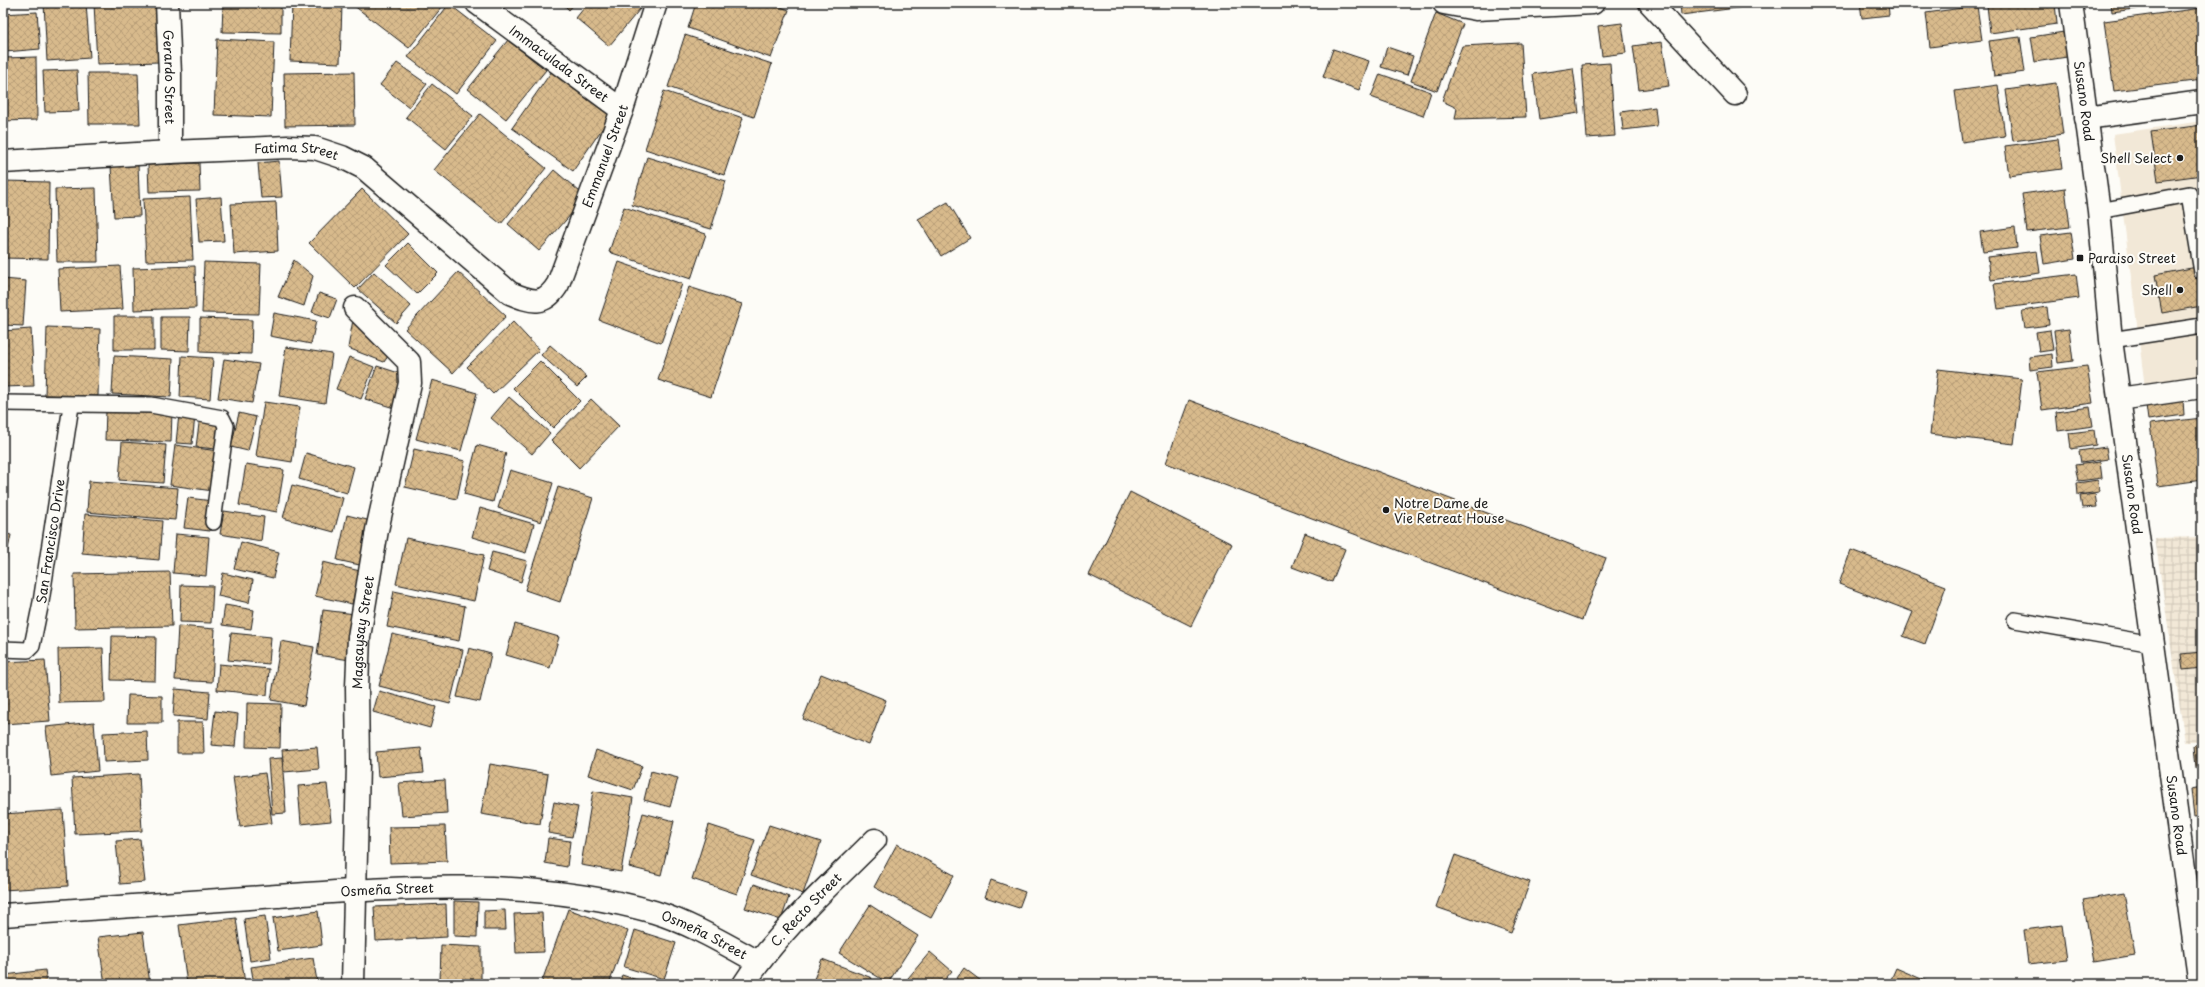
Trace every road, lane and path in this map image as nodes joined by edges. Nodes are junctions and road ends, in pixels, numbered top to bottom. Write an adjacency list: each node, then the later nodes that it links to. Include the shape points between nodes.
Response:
1 (167, 3): 12 (street, Gerardo Street)
2 (477, 3): 10 (street, Immaculada Street)
3 (656, 3): 10 (street, Emmanuel Street)
4 (1444, 3): 5 (street, via 1476,8)
5 (1593, 3)
6 (1650, 3): 8 (street)
7 (2071, 3): 11 (street, Susano Road)
8 (1735, 94)
9 (2202, 102): 11 (street)
10 (622, 110): 16 (street, Emmanuel Street, via 558,284 551,296)
11 (2086, 118): 14 (street, Susano Road)
12 (170, 152): 13 (street, Fatima Street); 16 (street, Fatima Street, via 308,148 342,157 364,168 510,293)
13 (3, 162)
14 (2099, 211): 15 (lane, via 2189,194); 19 (street, Susano Road)
15 (2202, 272)
16 (540, 301)
17 (355, 308): 29 (street, Magsaysay Street, via 405,356 411,369 377,530 359,637)
18 (2202, 326): 19 (lane)
19 (2110, 340): 21 (street, Susano Road)
20 (2202, 388): 21 (street)
21 (2119, 399): 26 (street, Susano Road)
22 (3, 404): 23 (lane)
23 (70, 406): 24 (lane, via 151,405 222,418 226,426); 27 (lane, San Francisco Drive, via 41,602 32,646 28,650)
24 (212, 522)
25 (2015, 620): 26 (lane)
26 (2153, 644): 34 (street, Susano Road)
27 (3, 649)
28 (874, 840): 31 (street, C. Recto Street)
29 (355, 890): 30 (street, Osmeña Street); 31 (street, Osmeña Street, via 467,888 598,898 656,912); 32 (street, Magsaysay Street)
30 (3, 915)
31 (758, 962): 33 (street, C. Recto Street)
32 (352, 984)
33 (744, 984)
34 (2200, 984)

